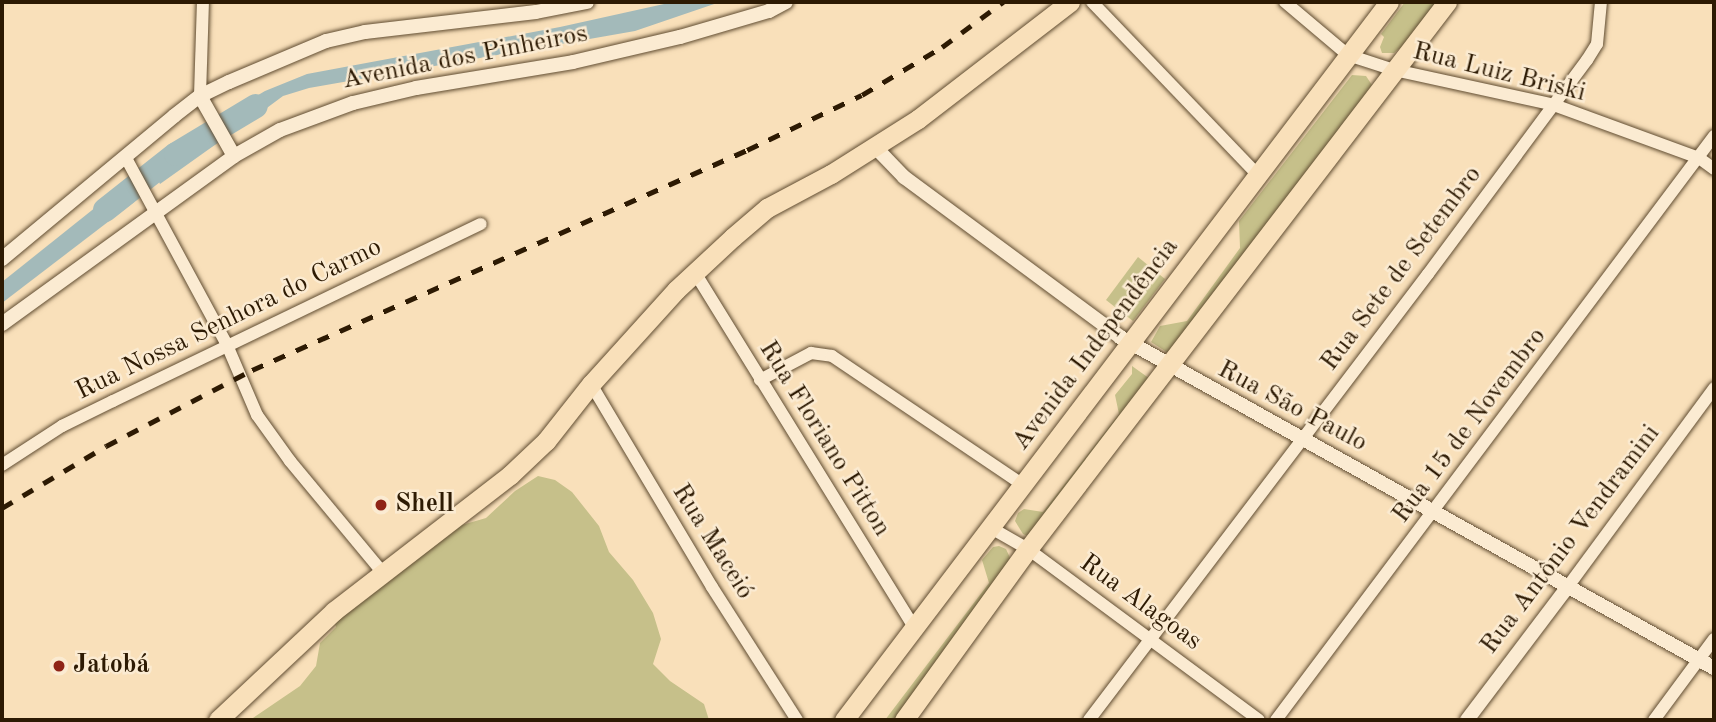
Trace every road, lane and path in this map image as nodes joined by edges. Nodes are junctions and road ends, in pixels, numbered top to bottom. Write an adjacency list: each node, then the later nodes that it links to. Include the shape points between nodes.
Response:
1 (203, 2): 12 (street)
2 (587, 2): 12 (street, via 339,38)
3 (786, 2): 16 (street, Avenida dos Pinheiros, via 724,25 631,50 353,103)
4 (1070, 2): 15 (main road)
5 (1092, 2): 20 (street)
6 (1285, 2): 10 (street, Rua Luiz Briski)
7 (1389, 2): 10 (main road, Avenida Independência)
8 (1447, 2): 11 (main road)
9 (1601, 2): 13 (street, Rua Sete de Setembro, via 1597,44)
10 (1348, 55): 11 (street, Rua Luiz Briski); 20 (main road, Avenida Independência)
11 (1394, 70): 13 (street, Rua Luiz Briski); 28 (main road)
12 (200, 96): 16 (street); 17 (street)
13 (1554, 106): 18 (street, Rua Luiz Briski); 32 (street, Rua Sete de Setembro)
14 (1714, 136): 18 (street, Rua 15 de Novembro)
15 (875, 147): 24 (main road, via 767,208); 26 (street, Rua São Paulo, via 904,177)
16 (229, 150): 21 (street, Avenida dos Pinheiros)
17 (126, 158): 21 (street); 23 (street)
18 (1699, 158): 19 (street, Rua Luiz Briski); 35 (street, Rua 15 de Novembro)
19 (1714, 169)
20 (1258, 175): 26 (main road, Avenida Independência)
21 (153, 209): 25 (street, Avenida dos Pinheiros); 27 (street)
22 (481, 224): 27 (street, Rua Nossa Senhora do Carmo)
23 (2, 259)
24 (694, 271): 29 (street, Rua Floriano Pitton); 30 (main road)
25 (2, 324)
26 (1128, 343): 28 (street, Rua São Paulo); 34 (main road, Avenida Independência)
27 (227, 345): 33 (street, Rua Nossa Senhora do Carmo, via 62,426); 38 (street, via 257,415)
28 (1169, 367): 32 (street, Rua São Paulo); 37 (main road)
29 (760, 380): 34 (street, via 811,354 832,356); 40 (street, Rua Floriano Pitton)
30 (591, 384): 38 (main road, via 546,441 510,475); 47 (street, Rua Maceió)
31 (1714, 388): 39 (street, Rua Antônio Vendramini)
32 (1300, 440): 35 (street, Rua São Paulo); 41 (street, Rua Sete de Setembro)
33 (2, 465)
34 (1023, 485): 36 (main road, Avenida Independência)
35 (1435, 511): 39 (street, Rua São Paulo); 52 (street, Rua 15 de Novembro)
36 (990, 528): 37 (street, Rua Alagoas); 40 (main road, Avenida Independência)
37 (1028, 549): 41 (street, Rua Alagoas); 49 (main road)
38 (383, 573): 46 (main road, via 334,611)
39 (1569, 585): 43 (street, Rua São Paulo); 45 (street, Rua Antônio Vendramini)
40 (915, 629): 48 (main road, Avenida Independência)
41 (1151, 639): 50 (street, Rua Sete de Setembro); 51 (street, Rua Alagoas)
42 (1714, 639): 43 (street)
43 (1699, 659): 44 (street, Rua São Paulo); 53 (street)
44 (1714, 667)
45 (1469, 719)
46 (218, 720)
47 (797, 720)
48 (844, 720)
49 (904, 720)
50 (1089, 720)
51 (1259, 720)
52 (1276, 720)
53 (1654, 720)

